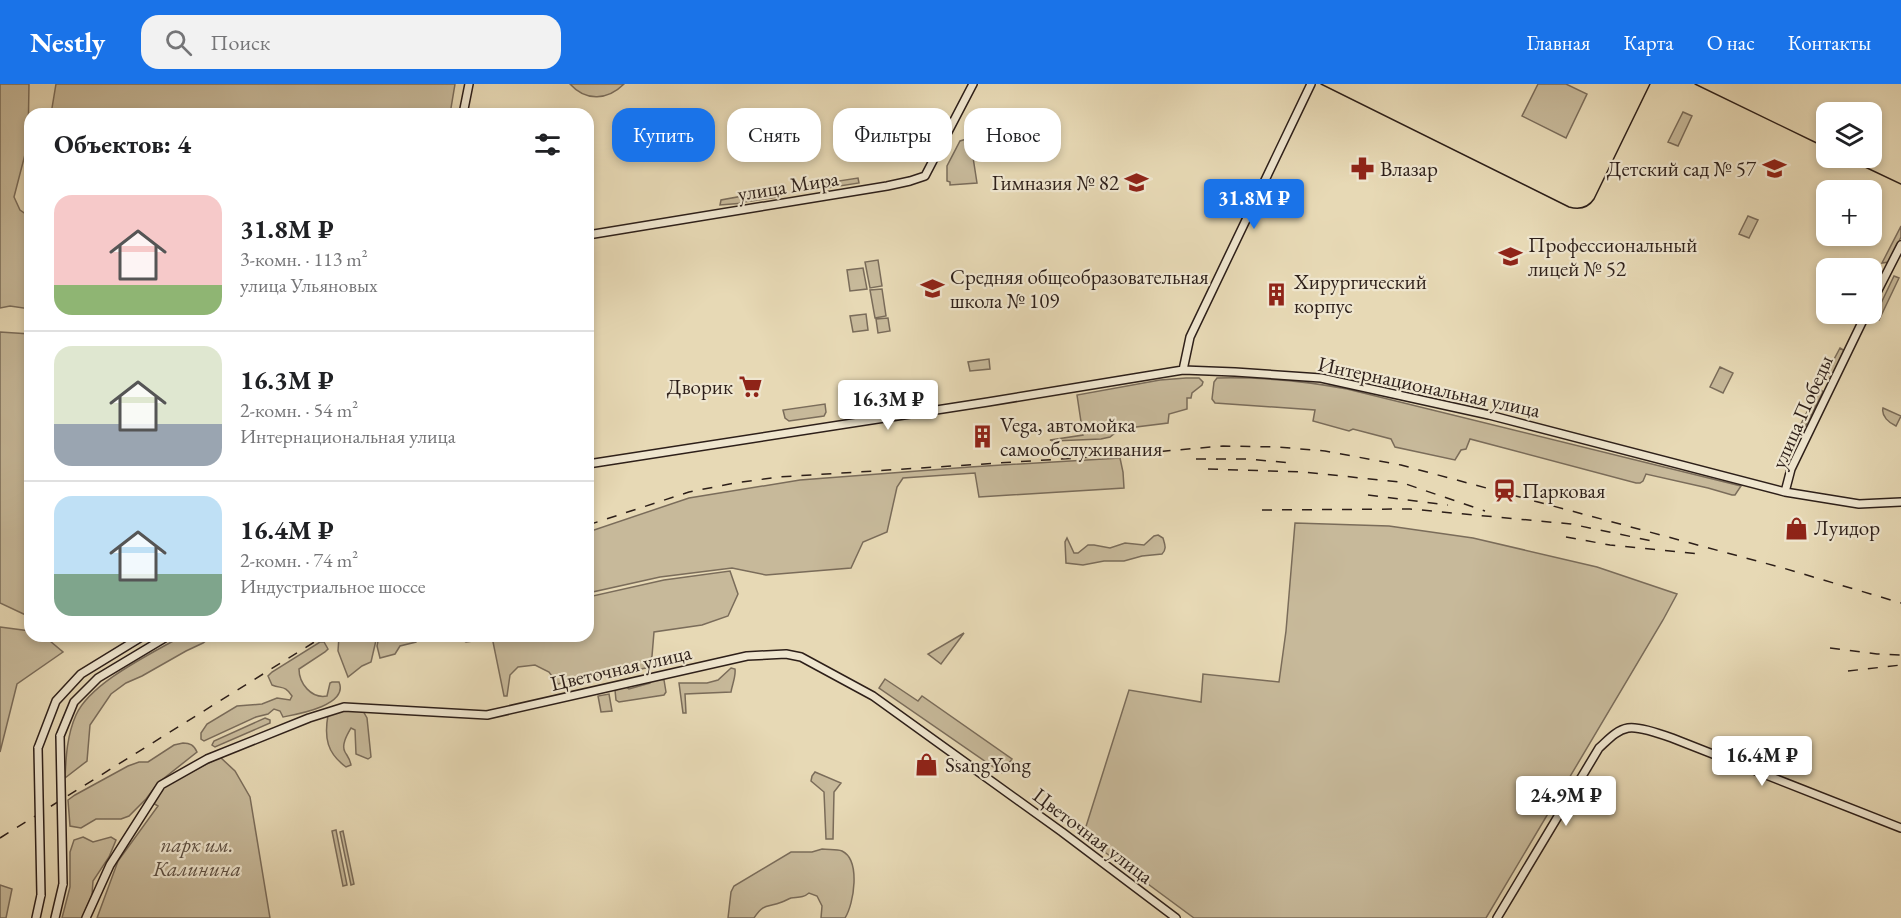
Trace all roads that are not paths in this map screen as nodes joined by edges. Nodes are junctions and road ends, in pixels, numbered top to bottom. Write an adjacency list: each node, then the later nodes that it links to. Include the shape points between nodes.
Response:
1 (469, 84): 4 (main road)
2 (973, 84): 5 (main road, улица Мира, via 925,176 887,186)
3 (1311, 84): 9 (main road, via 1190,336)
4 (464, 108)
5 (594, 234)
6 (1901, 245): 7 (main road)
7 (1882, 282)
8 (1861, 324): 11 (main road, улица Победы, via 1791,469)
9 (1183, 370): 10 (main road, Интернациональная улица); 11 (main road, Интернациональная улица, via 1321,378 1489,415)
10 (594, 463)
11 (1785, 492): 12 (main road, Интернациональная улица, via 1859,504)
12 (1901, 502)
13 (132, 642): 16 (main road, bridge, via 81,674 56,701 38,748 41,895)
14 (158, 642): 17 (main road, bridge, via 98,678 74,702 60,736 63,884)
15 (1901, 828): 20 (main road, via 1672,738 1628,728 1599,748)
16 (36, 918)
17 (55, 918)
18 (86, 918): 19 (main road, Цветочная улица, via 110,865 161,785 207,759 309,718 344,707 487,715 747,656 786,654 801,657 873,696)
19 (1176, 918)
20 (1497, 918)

